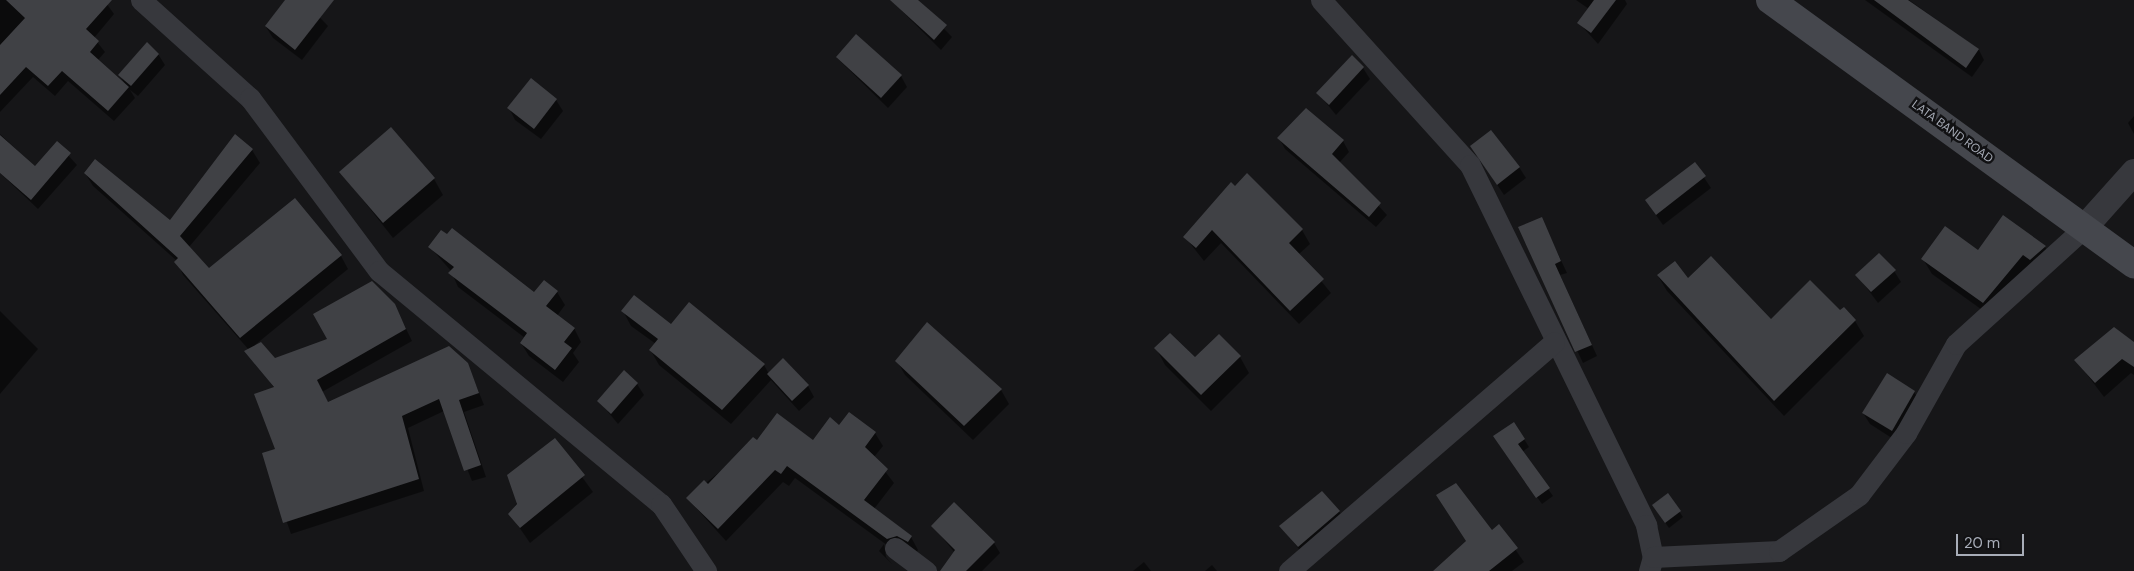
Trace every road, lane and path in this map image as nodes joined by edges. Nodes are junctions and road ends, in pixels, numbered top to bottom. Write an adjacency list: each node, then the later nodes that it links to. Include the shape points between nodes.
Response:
1 (141, 0): 10 (street, via 250,98 379,271 662,504)
2 (1321, 0): 7 (street, via 1470,165)
3 (1770, 0): 5 (main road, LATA BAND ROAD)
4 (2134, 172): 5 (street)
5 (2084, 228): 6 (main road, LATA BAND ROAD); 9 (street, via 1956,344 1906,433 1859,495 1779,551)
6 (2134, 264)
7 (1554, 342): 9 (street, via 1646,525); 12 (street)
8 (895, 548): 11 (street)
9 (1651, 564)
10 (706, 571)
11 (926, 571)
12 (1289, 571)

